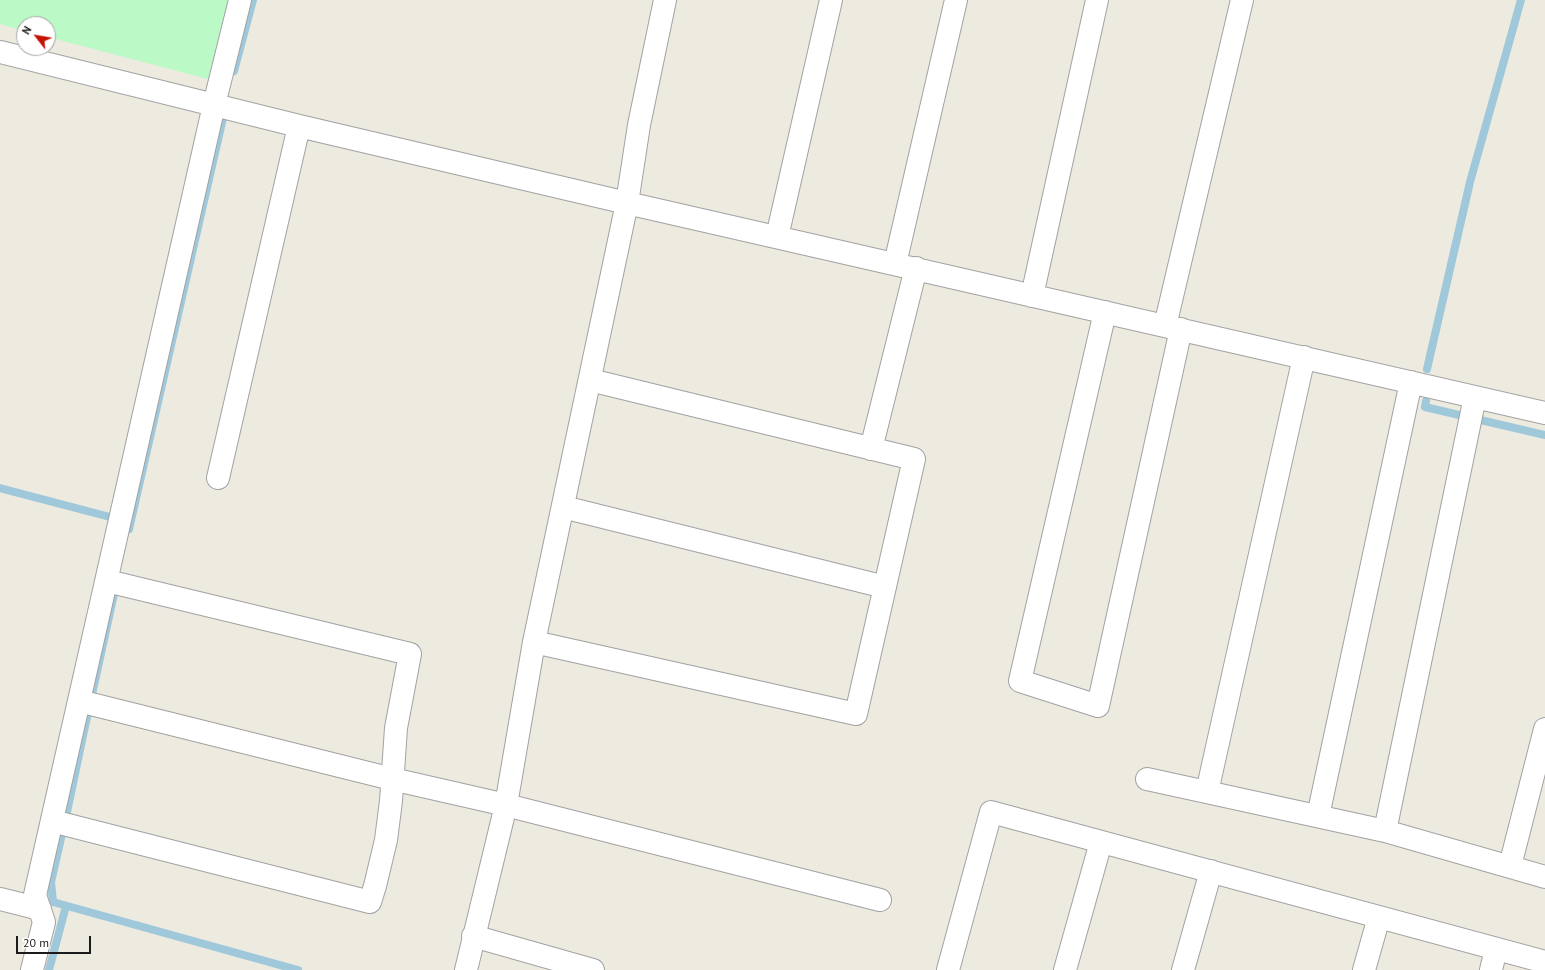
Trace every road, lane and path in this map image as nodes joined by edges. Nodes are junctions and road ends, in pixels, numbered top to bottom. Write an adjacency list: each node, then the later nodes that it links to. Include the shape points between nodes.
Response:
1 (240, 0): 8 (street)
2 (665, 0): 10 (street, via 639,125)
3 (830, 0): 11 (street)
4 (956, 0): 12 (street)
5 (1096, 0): 14 (street)
6 (1242, 0): 16 (street)
7 (0, 52): 8 (street)
8 (222, 107): 9 (street); 25 (street)
9 (299, 126): 10 (street); 23 (street)
10 (627, 203): 11 (street); 18 (street)
11 (777, 237): 12 (street)
12 (895, 264): 13 (street)
13 (916, 268): 14 (street); 22 (street)
14 (1032, 296): 15 (street)
15 (1105, 312): 16 (street); 16 (street, via 1020,681 1098,706)
16 (1173, 328): 17 (street)
17 (1304, 357): 19 (street); 32 (street)
18 (590, 380): 22 (street); 24 (street)
19 (1411, 382): 20 (street); 34 (street)
20 (1472, 411): 21 (street); 36 (street)
21 (1545, 413)
22 (871, 449): 26 (street, via 914,459)
23 (218, 478)
24 (563, 508): 26 (street); 27 (street)
25 (114, 582): 28 (street); 30 (street, via 410,654 396,728)
26 (885, 587): 27 (street, via 856,714)
27 (534, 642): 33 (street)
28 (87, 703): 30 (street); 35 (street)
29 (1545, 729): 38 (street)
30 (392, 779): 33 (street); 35 (street, via 386,840 370,902)
31 (1147, 780): 32 (street)
32 (1207, 792): 34 (street)
33 (506, 805): 42 (street); 45 (street)
34 (1318, 816): 36 (street)
35 (60, 823): 43 (street, via 35,895)
36 (1385, 831): 38 (street)
37 (1101, 842): 39 (street); 51 (street, via 991,812); 52 (street)
38 (1510, 866): 40 (street)
39 (1211, 871): 44 (street); 53 (street)
40 (1545, 877)
41 (0, 899): 43 (street)
42 (880, 900)
43 (40, 909): 48 (street, via 44,922)
44 (1379, 917): 46 (street); 54 (street)
45 (473, 936): 49 (street); 50 (street)
46 (1496, 949): 47 (street); 55 (street)
47 (1545, 962)
48 (32, 970)
49 (466, 970)
50 (593, 970)
51 (948, 970)
52 (1065, 970)
53 (1183, 970)
54 (1364, 970)
55 (1491, 970)

